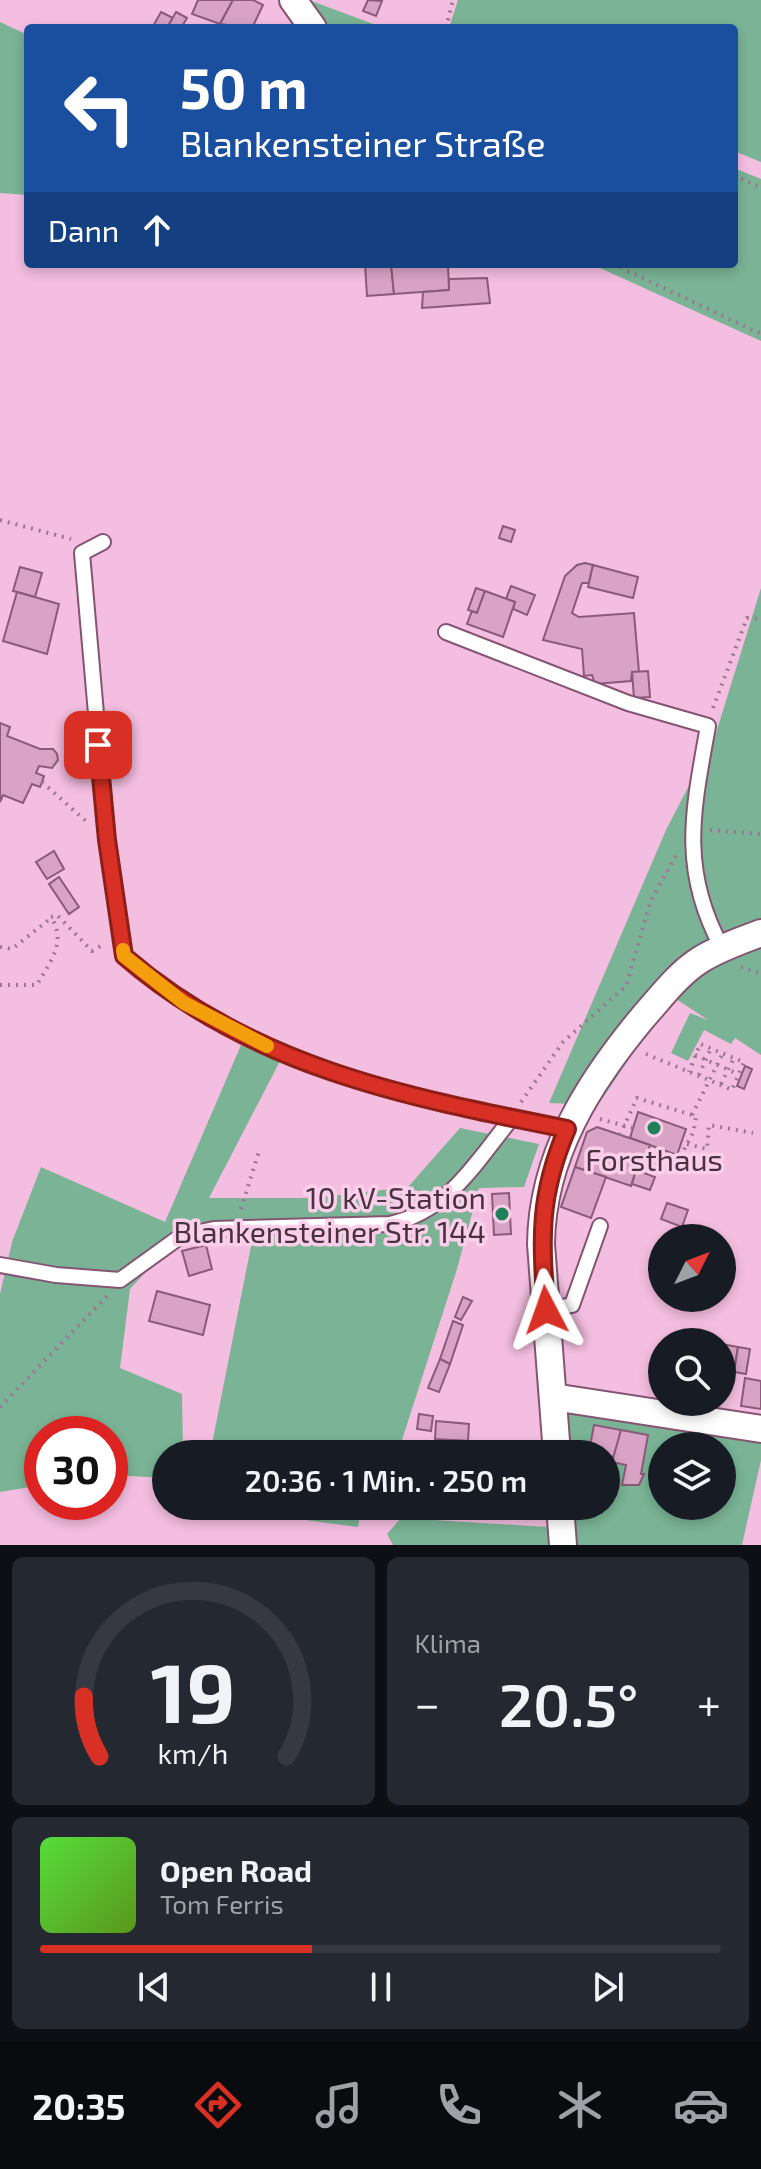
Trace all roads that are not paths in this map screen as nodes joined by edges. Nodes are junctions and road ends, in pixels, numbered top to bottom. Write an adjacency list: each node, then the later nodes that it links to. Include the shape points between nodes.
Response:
1 (293, 0): 2 (street)
2 (310, 24)
3 (103, 542): 7 (lane, via 82,553 107,840 124,956 184,1003 299,1060 414,1099)
4 (446, 632): 6 (lane, via 616,699 708,726 691,823 699,896)
5 (761, 933): 6 (street)
6 (722, 948): 8 (street, via 697,962 657,1001 598,1075)
7 (512, 1118): 8 (lane); 10 (lane, via 456,1187 412,1219 236,1227 181,1236 120,1280)
8 (567, 1129): 11 (street, via 541,1215)
9 (600, 1226): 11 (lane, via 572,1305)
10 (0, 1265)
11 (546, 1310): 12 (street)
12 (553, 1397): 13 (street); 14 (street)
13 (761, 1429)
14 (556, 1440)
15 (561, 1520): 16 (street)
16 (563, 1545)

